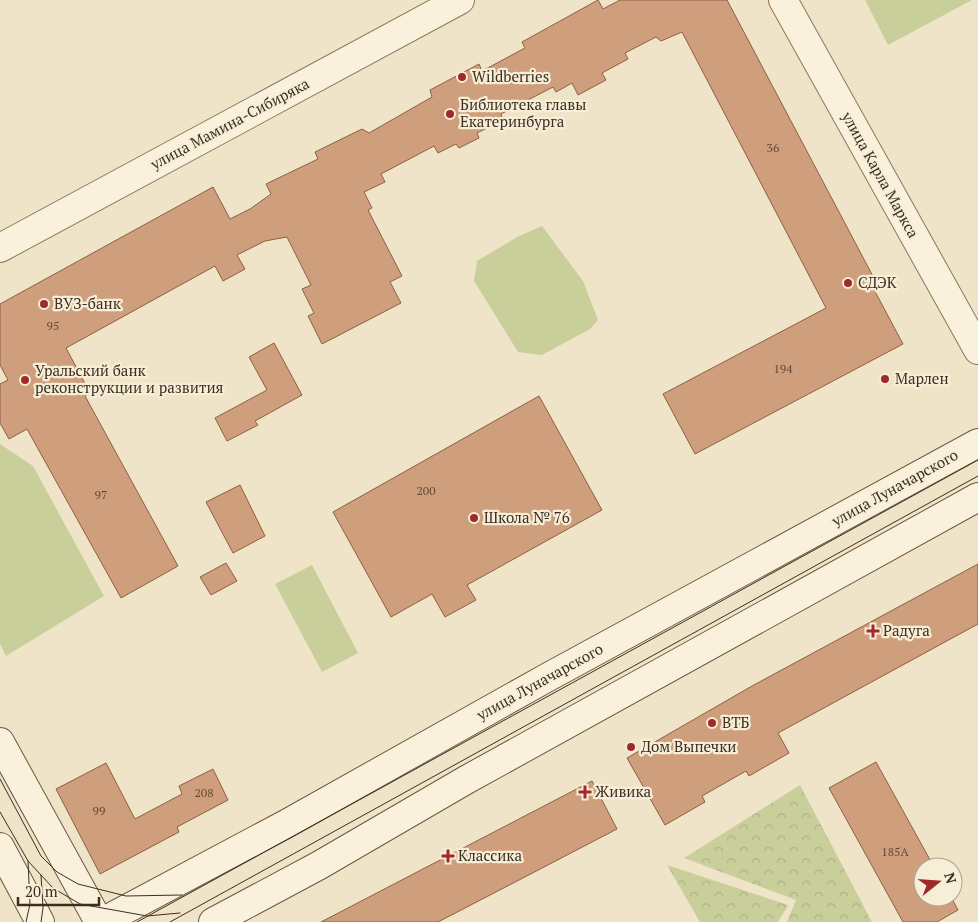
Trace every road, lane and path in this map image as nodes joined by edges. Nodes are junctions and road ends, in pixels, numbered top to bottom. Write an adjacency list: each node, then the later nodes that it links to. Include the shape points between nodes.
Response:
1 (460, 0): 3 (main road, улица Мамина-Сибиряка)
2 (783, 0): 4 (main road, улица Карла Маркса)
3 (0, 248)
4 (978, 350)
5 (978, 443): 10 (main road, улица Луначарского, via 286,824)
6 (978, 497): 11 (main road)
7 (0, 742): 10 (main road)
8 (0, 847): 9 (main road)
9 (40, 922)
10 (100, 922)
11 (213, 922)

